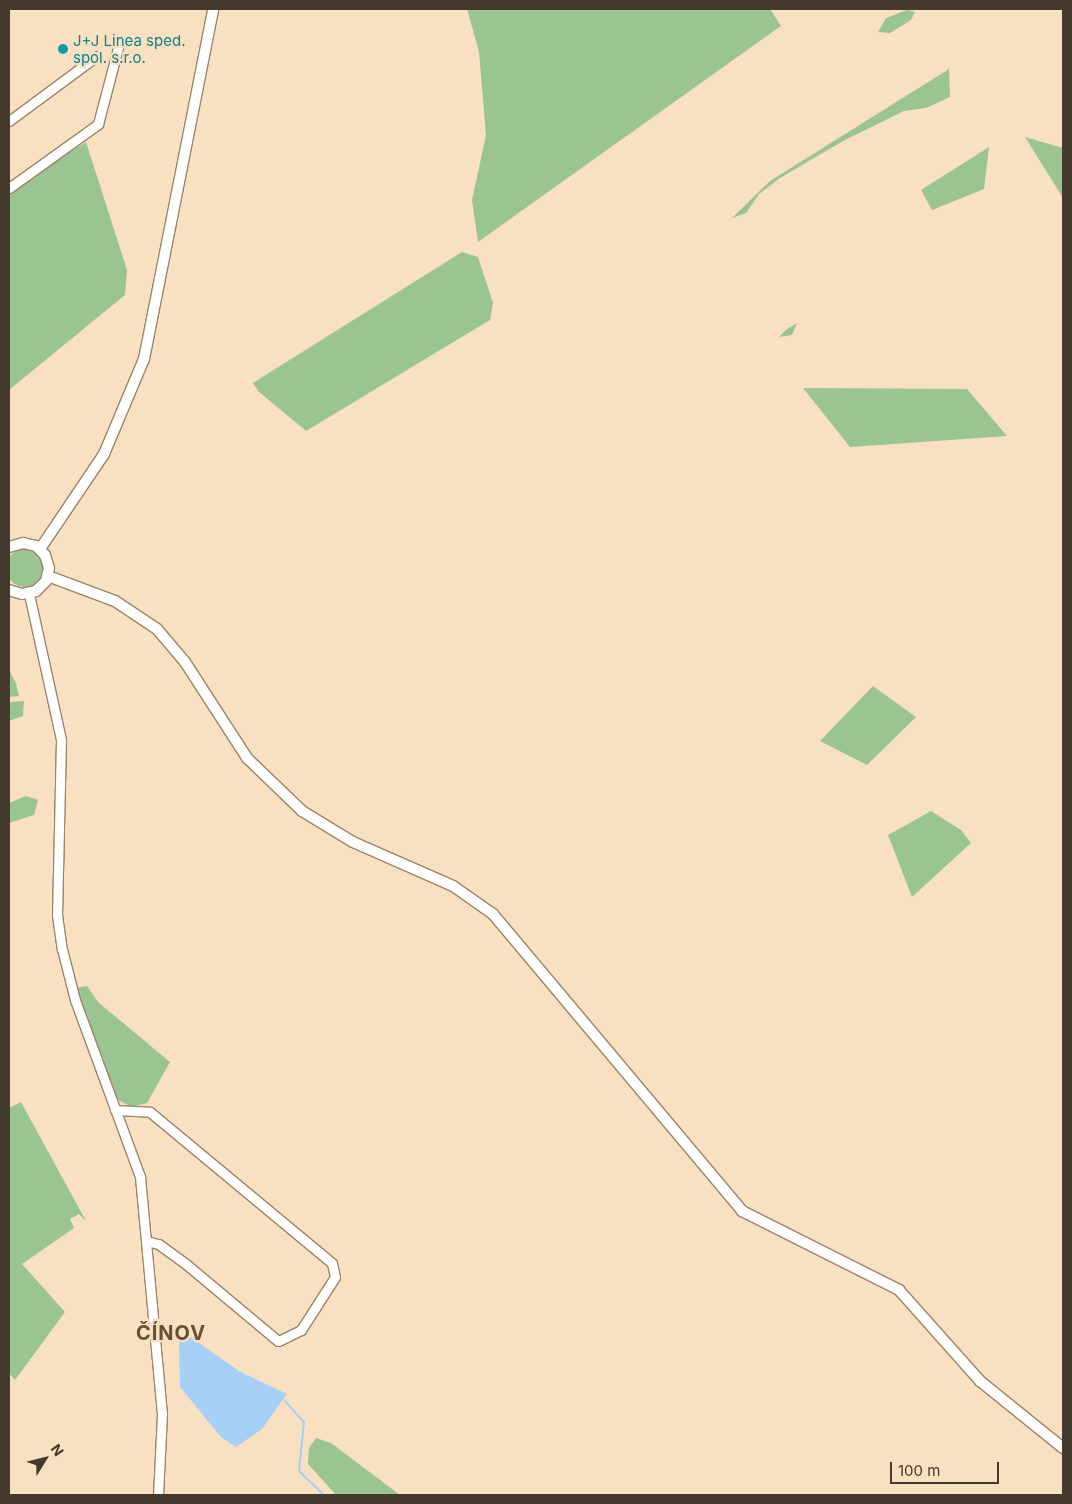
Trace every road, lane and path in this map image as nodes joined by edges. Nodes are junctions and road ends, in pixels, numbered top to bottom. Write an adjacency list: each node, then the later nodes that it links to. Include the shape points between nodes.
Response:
1 (213, 9): 7 (main road, via 144,359 99,464)
2 (118, 48): 5 (street, via 98,124 90,134)
3 (97, 56): 4 (street)
4 (9, 121)
5 (9, 188)
6 (9, 546): 7 (main road, via 25,543)
7 (40, 549): 8 (main road, via 49,563)
8 (48, 576): 10 (main road); 13 (main road, via 130,608 172,645 239,747 279,792 341,836 459,889 508,927 742,1211 899,1290 980,1381)
9 (9, 590): 10 (main road)
10 (30, 594): 11 (street, via 61,740 57,915 62,949 75,1000)
11 (115, 1110): 12 (street, via 140,1177); 12 (street, via 150,1112 332,1263 335,1277 307,1324 295,1336 278,1342 186,1264 158,1244)
12 (147, 1241): 14 (street, via 162,1414)
13 (1063, 1448)
14 (158, 1495)

